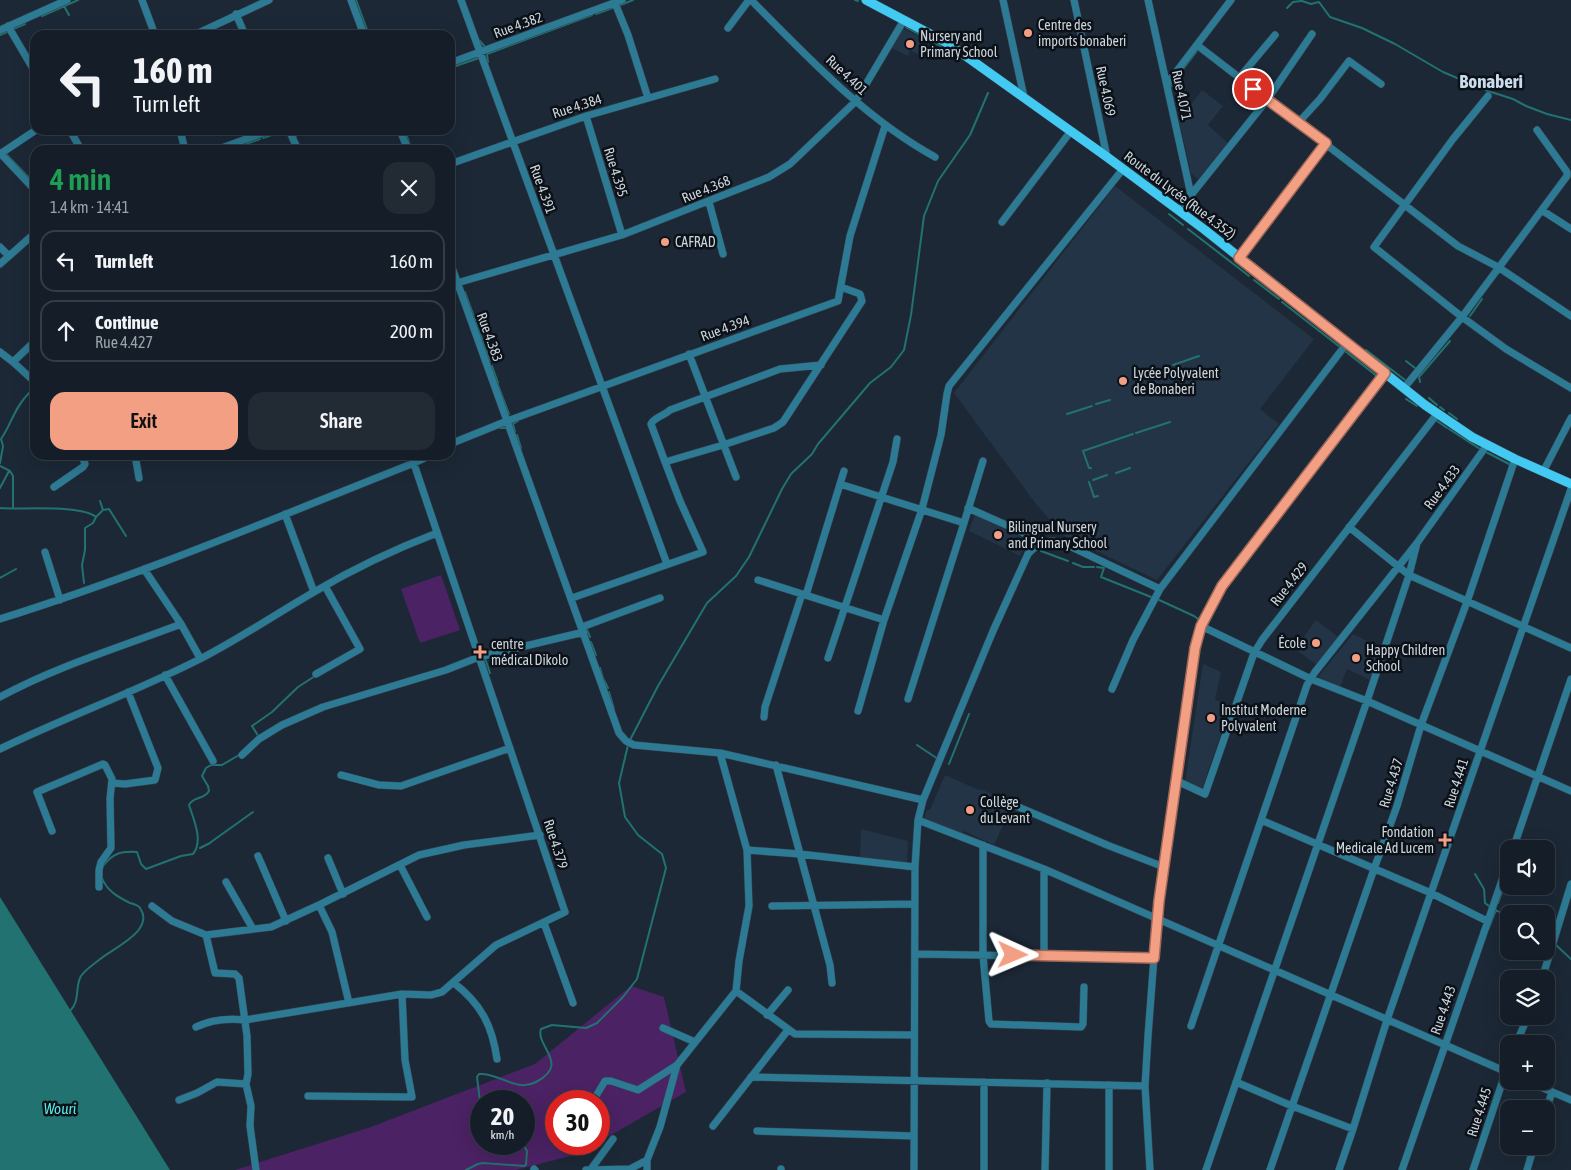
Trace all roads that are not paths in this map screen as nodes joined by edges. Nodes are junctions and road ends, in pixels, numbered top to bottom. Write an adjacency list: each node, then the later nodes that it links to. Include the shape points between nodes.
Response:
1 (66, 0): 16 (street)
2 (142, 0): 19 (street)
3 (269, 0): 14 (street)
4 (351, 0): 22 (street)
5 (461, 0): 26 (street, Rue 4.391)
6 (622, 0): 13 (street, Rue 4.382)
7 (750, 0): 17 (street); 37 (street, Rue 4.401)
8 (866, 0): 15 (main road, Route du Lycée (Rue 4.352))
9 (1003, 0): 34 (street)
10 (1074, 0): 49 (street, Rue 4.069)
11 (1148, 0): 31 (street, Rue 4.071)
12 (1227, 1): 25 (street)
13 (615, 3): 26 (street, Rue 4.382); 35 (street)
14 (236, 14): 20 (street); 21 (street)
15 (904, 20): 34 (main road, Route du Lycée (Rue 4.352), via 949,44); 37 (street, Rue 4.368)
16 (8, 26): 18 (street); 28 (street)
17 (728, 28)
18 (0, 30)
19 (153, 30)
20 (204, 30)
21 (243, 30)
22 (362, 30)
23 (1312, 34): 36 (street)
24 (1275, 35): 29 (street)
25 (1197, 45): 29 (street); 31 (street)
26 (479, 53): 27 (street, Rue 4.382); 45 (street, Rue 4.391)
27 (455, 61)
28 (30, 63)
29 (1240, 78): 36 (street)
30 (715, 79): 35 (street, Rue 4.384)
31 (1167, 84): 54 (street, Rue 4.071)
32 (1381, 84): 39 (street, via 1349,61 1320,100)
33 (1488, 96): 56 (street)
34 (1024, 97): 42 (main road, Route du Lycée (Rue 4.352))
35 (648, 98): 38 (street, Rue 4.384)
36 (1267, 100): 39 (street); 54 (street)
37 (856, 101): 40 (street, Rue 4.401); 55 (street, Rue 4.368, via 790,164 769,177)
38 (586, 116): 45 (street, Rue 4.384); 61 (street, Rue 4.395)
39 (1298, 122): 46 (street)
40 (885, 126): 50 (street, Rue 4.401); 72 (street, Rue 4.394, via 850,236)
41 (1538, 130): 58 (street, via 1567,174)
42 (1071, 131): 49 (main road, Route du Lycée (Rue 4.352)); 59 (street)
43 (30, 134): 48 (street)
44 (256, 135): 47 (street)
45 (512, 142): 51 (street, Rue 4.384); 64 (street, Rue 4.391)
46 (1326, 143): 56 (street); 67 (street)
47 (230, 145)
48 (0, 154): 53 (street)
49 (1107, 157): 52 (main road, Route du Lycée (Rue 4.352))
50 (935, 158)
51 (455, 162)
52 (1124, 169): 57 (main road, Route du Lycée (Rue 4.352)); 112 (street, via 949,386 941,436)
53 (30, 185)
54 (1191, 195): 57 (street)
55 (709, 202): 61 (street, Rue 4.368); 65 (street)
56 (1404, 206): 69 (street, via 1465,251); 74 (street, via 1374,247)
57 (1179, 210): 67 (main road, Route du Lycée (Rue 4.352))
58 (1543, 211): 60 (street); 69 (street)
59 (1002, 222)
60 (1571, 229)
61 (622, 235): 64 (street, Rue 4.368)
62 (30, 237): 66 (street)
63 (0, 247): 66 (street)
64 (554, 254): 70 (street, Rue 4.368); 83 (street, Rue 4.391)
65 (723, 254)
66 (9, 256): 68 (street)
67 (1239, 258): 75 (main road, Route du Lycée (Rue 4.352))
68 (0, 264)
69 (1498, 267): 73 (street); 74 (street)
70 (455, 283)
71 (455, 286): 89 (street, Rue 4.383)
72 (841, 287): 78 (street, Rue 4.394, via 838,302); 80 (street, via 860,294 862,301)
73 (1571, 316)
74 (1462, 317): 84 (street); 85 (street, via 1506,349)
75 (1346, 343): 81 (main road, Route du Lycée (Rue 4.352)); 126 (street)
76 (30, 346): 79 (street)
77 (0, 352): 79 (street)
78 (689, 354): 83 (street, Rue 4.394); 86 (street)
79 (13, 362): 82 (street)
80 (821, 365): 86 (street, via 780,369); 92 (street, via 779,426)
81 (1385, 373): 84 (main road, Route du Lycée (Rue 4.352)); 137 (street, via 1222,586)
82 (30, 377)
83 (601, 386): 89 (street, Rue 4.394); 120 (street, Rue 4.391)
84 (1404, 388): 87 (main road, Route du Lycée (Rue 4.352))
85 (1571, 388)
86 (705, 397): 92 (street); 100 (street, via 670,410 652,422)
87 (1437, 414): 93 (main road, Route du Lycée (Rue 4.352)); 115 (street, Rue 4.429)
88 (1571, 418): 103 (street)
89 (507, 421): 91 (street, Rue 4.394); 129 (street, Rue 4.383)
90 (897, 439): 110 (street, via 893,462)
91 (455, 442)
92 (723, 445): 100 (street); 104 (street)
93 (1487, 445): 98 (main road, Route du Lycée (Rue 4.352)); 117 (street, Rue 4.433)
94 (83, 460): 108 (street, via 83,467)
95 (135, 460): 105 (street)
96 (413, 460): 101 (street, Rue 4.379)
97 (420, 460): 101 (street)
98 (1515, 460): 103 (main road, Route du Lycée (Rue 4.352)); 132 (street, Rue 4.437)
99 (983, 461): 111 (street)
100 (665, 462): 120 (street, via 703,552)
101 (414, 463): 113 (street); 116 (street, Rue 4.379)
102 (844, 471): 106 (street)
103 (1543, 472): 107 (main road, Route du Lycée (Rue 4.352))
104 (736, 477)
105 (139, 478)
106 (840, 484): 110 (street); 128 (street)
107 (1571, 484)
108 (54, 487)
109 (1571, 489): 138 (street, Rue 4.441)
110 (880, 497): 112 (street); 133 (street)
111 (968, 508): 114 (street); 118 (street, via 1022,532)
112 (922, 509): 114 (street); 135 (street)
113 (285, 514): 122 (street); 127 (street)
114 (964, 523): 152 (street)
115 (1349, 526): 121 (street); 141 (street, Rue 4.429)
116 (437, 533): 125 (street); 142 (street, Rue 4.379)
117 (1416, 543): 121 (street, Rue 4.433); 123 (street)
118 (1040, 544): 126 (street, via 1060,542); 169 (street, via 1028,554 993,630)
119 (46, 552): 131 (street)
120 (667, 564): 129 (street)
121 (1398, 567): 123 (street); 147 (street, Rue 4.433)
122 (144, 569): 131 (street); 136 (street)
123 (1409, 574): 132 (street); 153 (street)
124 (758, 580): 128 (street)
125 (325, 586): 127 (street); 145 (street, via 360,649)
126 (1160, 589): 149 (street)
127 (314, 592): 143 (street)
128 (804, 595): 133 (street); 155 (street)
129 (572, 598): 139 (street, Rue 4.383)
130 (660, 598): 139 (street)
131 (60, 600): 134 (street)
132 (1467, 602): 138 (street); 156 (street, Rue 4.437)
133 (844, 607): 135 (street); 144 (street)
134 (0, 619)
135 (884, 620): 154 (street)
136 (181, 624): 143 (street); 151 (street)
137 (1201, 626): 141 (street); 166 (street, via 1195,648)
138 (1523, 626): 140 (street); 159 (street, Rue 4.441)
139 (583, 629): 142 (street); 160 (street, Rue 4.383, via 619,733 626,741 634,745)
140 (1571, 648)
141 (1254, 653): 147 (street); 166 (street, Rue 4.429, via 1205,794)
142 (480, 657): 157 (street, Rue 4.379); 161 (street, via 323,707 259,739)
143 (200, 658): 146 (street)
144 (828, 658)
145 (316, 674)
146 (165, 675): 150 (street); 162 (street)
147 (1311, 678): 153 (street); 172 (street, Rue 4.433)
148 (1571, 679): 165 (street)
149 (1112, 690)
150 (128, 692): 158 (street); 167 (street, via 158,768 157,776 155,780)
151 (0, 697)
152 (908, 699)
153 (1367, 701): 156 (street); 176 (street)
154 (858, 711)
155 (764, 717)
156 (1422, 725): 159 (street); 186 (street, Rue 4.437)
157 (510, 748): 164 (street, via 401,786 379,785); 174 (street, Rue 4.379)
158 (0, 749)
159 (1480, 752): 165 (street); 191 (street, Rue 4.441)
160 (720, 753): 163 (street); 178 (street)
161 (242, 755)
162 (213, 760)
163 (776, 765): 169 (street); 179 (street)
164 (341, 775)
165 (1537, 776): 168 (street); 175 (street)
166 (1177, 781): 184 (street)
167 (112, 783): 173 (street, via 103,764 37,792); 190 (street, via 110,848 98,870)
168 (1571, 791)
169 (923, 800): 171 (street)
170 (1016, 806): 184 (street)
171 (918, 820): 177 (street); 183 (street)
172 (1261, 820): 176 (street); 205 (street, Rue 4.433)
173 (52, 830)
174 (540, 835): 182 (street, via 464,845 419,855); 202 (street, Rue 4.379, via 565,912)
175 (1515, 840)
176 (1318, 844): 186 (street); 210 (street)
177 (983, 845): 185 (street); 207 (street)
178 (747, 850): 179 (street); 216 (street, via 749,906)
179 (800, 854): 183 (street); 195 (street)
180 (258, 856): 200 (street)
181 (328, 858): 192 (street)
182 (400, 865): 192 (street); 198 (street)
183 (916, 867): 193 (street)
184 (1164, 867): 199 (street)
185 (1044, 869): 199 (street); 208 (street)
186 (1374, 869): 191 (street); 218 (street, Rue 4.437)
187 (226, 882): 203 (street)
188 (1571, 884): 211 (street)
189 (1500, 885): 201 (street, Rue 4.443)
190 (99, 887)
191 (1431, 893): 201 (street); 223 (street, Rue 4.441)
192 (343, 894): 194 (street)
193 (915, 904): 195 (street); 206 (street)
194 (319, 905): 200 (street); 219 (street, via 332,932)
195 (814, 905): 197 (street); 212 (street)
196 (152, 906): 204 (street, via 172,921)
197 (772, 906)
198 (426, 917)
199 (1157, 918): 205 (street); 209 (street)
200 (286, 921): 203 (street)
201 (1487, 921): 230 (street, Rue 4.443)
202 (544, 923): 213 (street, Rue 4.379, via 496,945); 220 (street)
203 (253, 929): 204 (street)
204 (206, 935): 222 (street, via 215,973 234,974 239,978)
205 (1218, 945): 210 (street); 224 (street, Rue 4.433)
206 (914, 954): 207 (street); 228 (street)
207 (982, 955): 208 (street); 214 (street, via 991,1024 1081,1027)
208 (1044, 956): 209 (street)
209 (1154, 958): 241 (street)
210 (1274, 970): 218 (street); 237 (street)
211 (1545, 970)
212 (832, 982)
213 (454, 983): 217 (street, Rue 4.379, via 431,996); 231 (street, via 473,998 494,1038)
214 (1084, 987)
215 (788, 990): 221 (street)
216 (736, 991): 221 (street); 229 (street)
217 (402, 994): 219 (street, Rue 4.379); 246 (street, via 405,1060 412,1097)
218 (1330, 996): 223 (street); 250 (street, Rue 4.437)
219 (349, 1003): 222 (street, Rue 4.379)
220 (573, 1003)
221 (767, 1015): 227 (street)
222 (246, 1020): 225 (street, Rue 4.379, via 206,1022); 238 (street)
223 (1387, 1020): 230 (street); 252 (street, Rue 4.441)
224 (1191, 1026)
225 (196, 1027)
226 (663, 1028): 229 (street)
227 (788, 1030): 228 (street, via 794,1034); 234 (street)
228 (914, 1035): 235 (street)
229 (695, 1042): 232 (street)
230 (1444, 1043): 233 (street); 270 (street, Rue 4.443)
231 (497, 1059)
232 (677, 1065): 242 (street, via 638,1090 611,1081 605,1081); 257 (street)
233 (1500, 1069)
234 (752, 1077): 235 (street); 251 (street)
235 (914, 1081): 236 (street); 254 (street)
236 (984, 1082): 239 (street); 263 (street)
237 (1236, 1082): 250 (street); 267 (street)
238 (246, 1084): 247 (street, via 218,1082); 260 (street)
239 (1047, 1084): 240 (street); 264 (street)
240 (1109, 1085): 241 (street); 265 (street)
241 (1145, 1086): 266 (street)
242 (600, 1090)
243 (1501, 1090): 271 (street, Rue 4.445)
244 (1547, 1090): 245 (street)
245 (1552, 1092): 248 (street); 249 (street)
246 (308, 1096)
247 (179, 1100)
248 (1549, 1100)
249 (1571, 1100)
250 (1292, 1106): 252 (street); 268 (street, Rue 4.437)
251 (713, 1126)
252 (1353, 1129): 269 (street, Rue 4.441)
253 (758, 1131): 254 (street)
254 (914, 1136): 262 (street)
255 (613, 1139): 258 (street)
256 (1531, 1155): 272 (street)
257 (647, 1160): 259 (street); 261 (street)
258 (589, 1169): 259 (street)
259 (629, 1169)
260 (256, 1170)
261 (647, 1170)
262 (914, 1170)
263 (984, 1170)
264 (1045, 1170)
265 (1108, 1170)
266 (1150, 1170)
267 (1206, 1170)
268 (1270, 1170)
269 (1339, 1170)
270 (1402, 1170)
271 (1473, 1170)
272 (1527, 1170)

